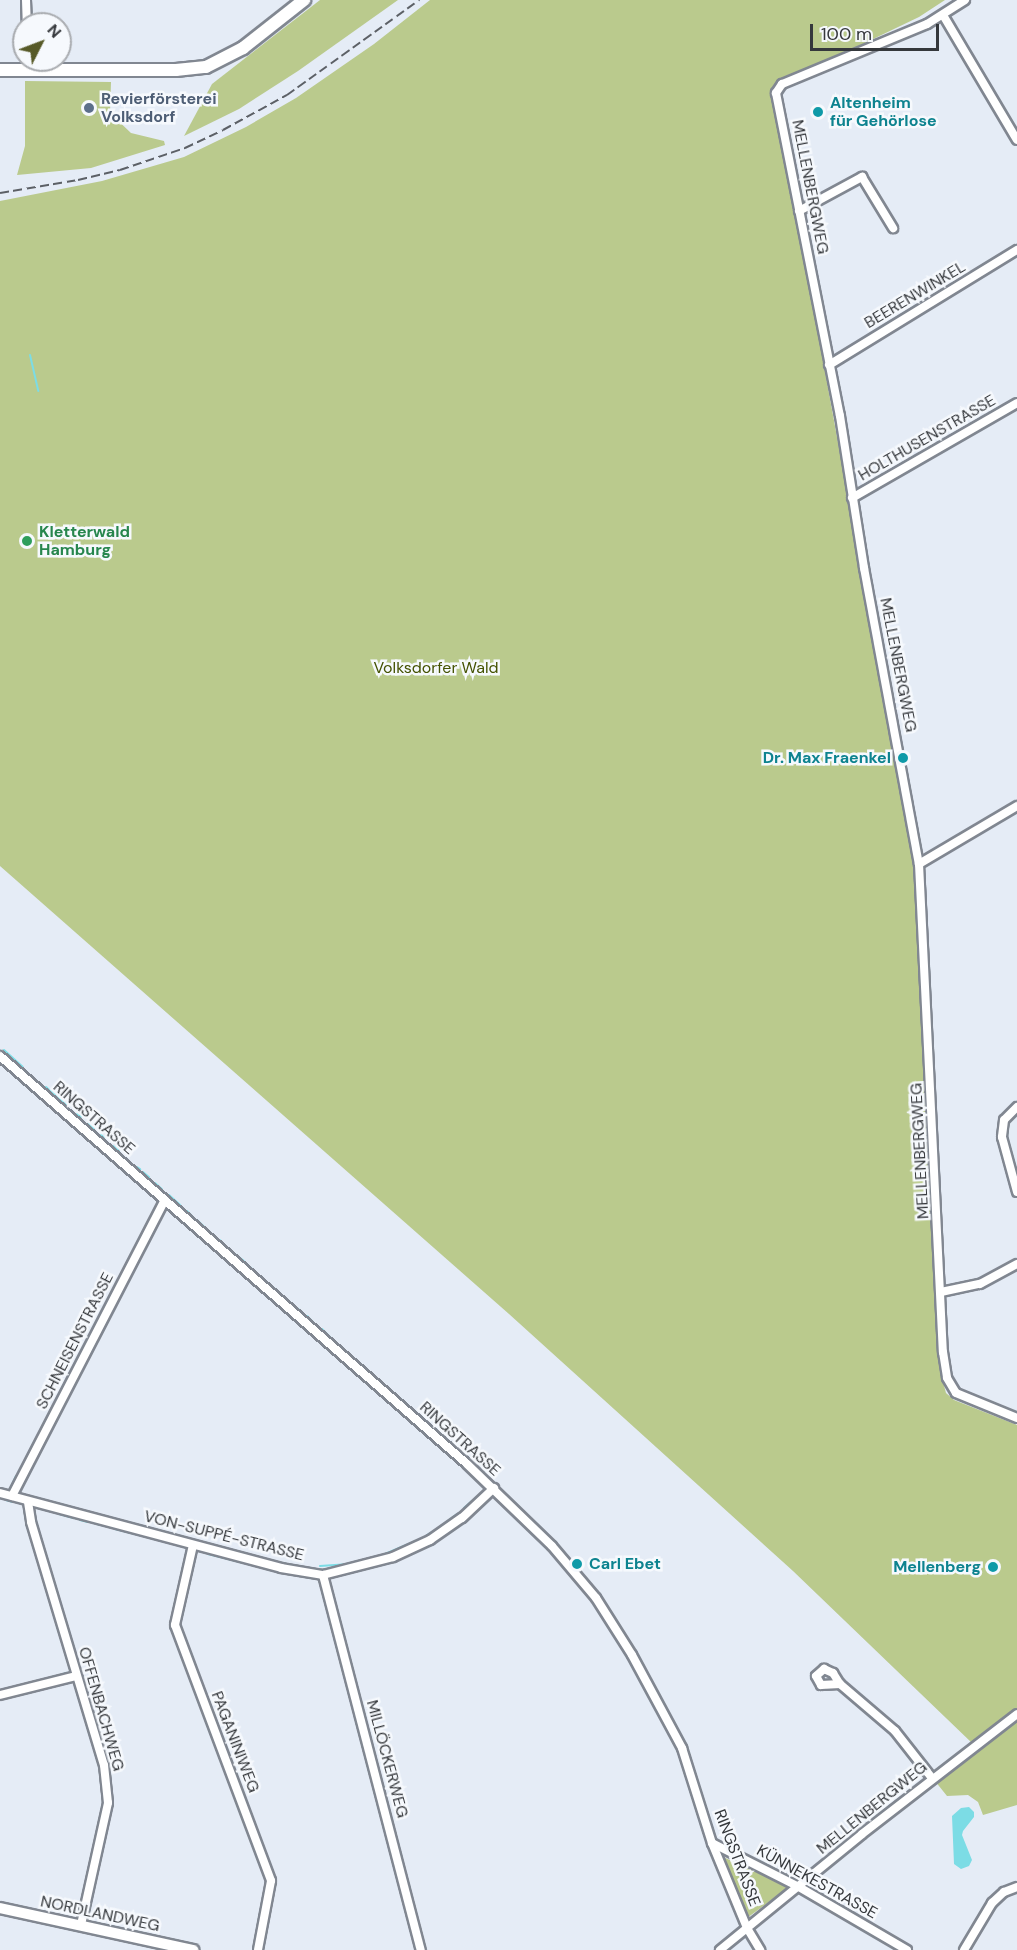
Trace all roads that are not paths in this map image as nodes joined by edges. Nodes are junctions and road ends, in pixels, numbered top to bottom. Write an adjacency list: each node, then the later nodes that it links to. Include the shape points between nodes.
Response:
1 (304, 0): 4 (main road, via 243,48 206,67 176,70)
2 (965, 0): 3 (street, MELLENBERGWEG)
3 (943, 15): 5 (street); 6 (street, MELLENBERGWEG, via 778,88)
4 (72, 67)
5 (1017, 140)
6 (799, 211): 7 (street, via 862,177); 9 (street, MELLENBERGWEG)
7 (893, 228)
8 (1017, 250): 9 (street, BEERENWINKEL)
9 (829, 365): 11 (street, MELLENBERGWEG)
10 (1017, 403): 11 (street, HOLTHUSENSTRASSE)
11 (852, 498): 13 (street, MELLENBERGWEG)
12 (1017, 806): 13 (street)
13 (919, 864): 19 (street, MELLENBERGWEG)
14 (0, 1056): 17 (street, RINGSTRASSE)
15 (1017, 1107): 16 (street, via 1004,1120 1002,1137)
16 (1017, 1192)
17 (165, 1200): 21 (street, RINGSTRASSE); 23 (street, SCHNEISENSTRASSE)
18 (1017, 1264): 19 (street, via 980,1284)
19 (941, 1292): 20 (street, MELLENBERGWEG, via 943,1352 951,1388)
20 (1017, 1418)
21 (494, 1488): 26 (street, VON-SUPPÉ-STRASSE, via 462,1518 430,1540 393,1557); 32 (street, RINGSTRASSE, via 552,1546 596,1598 632,1655 682,1748)
22 (0, 1493): 23 (street, VON-SUPPÉ-STRASSE)
23 (12, 1496): 24 (street, VON-SUPPÉ-STRASSE)
24 (28, 1502): 25 (street, VON-SUPPÉ-STRASSE); 27 (street, OFFENBACHWEG)
25 (193, 1545): 26 (street, VON-SUPPÉ-STRASSE); 39 (street, PAGANINIWEG, via 175,1625 271,1881)
26 (323, 1575): 40 (street, MILLÖCKERWEG)
27 (76, 1676): 29 (street); 36 (street, OFFENBACHWEG, via 104,1765 108,1803)
28 (840, 1684): 31 (street, via 880,1715)
29 (0, 1695)
30 (1017, 1714): 31 (street, MELLENBERGWEG)
31 (932, 1778): 33 (street, MELLENBERGWEG)
32 (712, 1843): 33 (street, KÜNNEKESTRASSE); 37 (street, RINGSTRASSE)
33 (799, 1887): 37 (street, MELLENBERGWEG); 43 (street, KÜNNEKESTRASSE)
34 (1017, 1887): 44 (street, via 992,1903)
35 (0, 1908): 36 (street, NORDLANDWEG)
36 (81, 1925): 38 (street, NORDLANDWEG)
37 (747, 1928): 41 (street); 42 (street, RINGSTRASSE)
38 (193, 1950)
39 (258, 1950)
40 (421, 1950)
41 (720, 1950)
42 (760, 1950)
43 (907, 1950)
44 (964, 1950)

